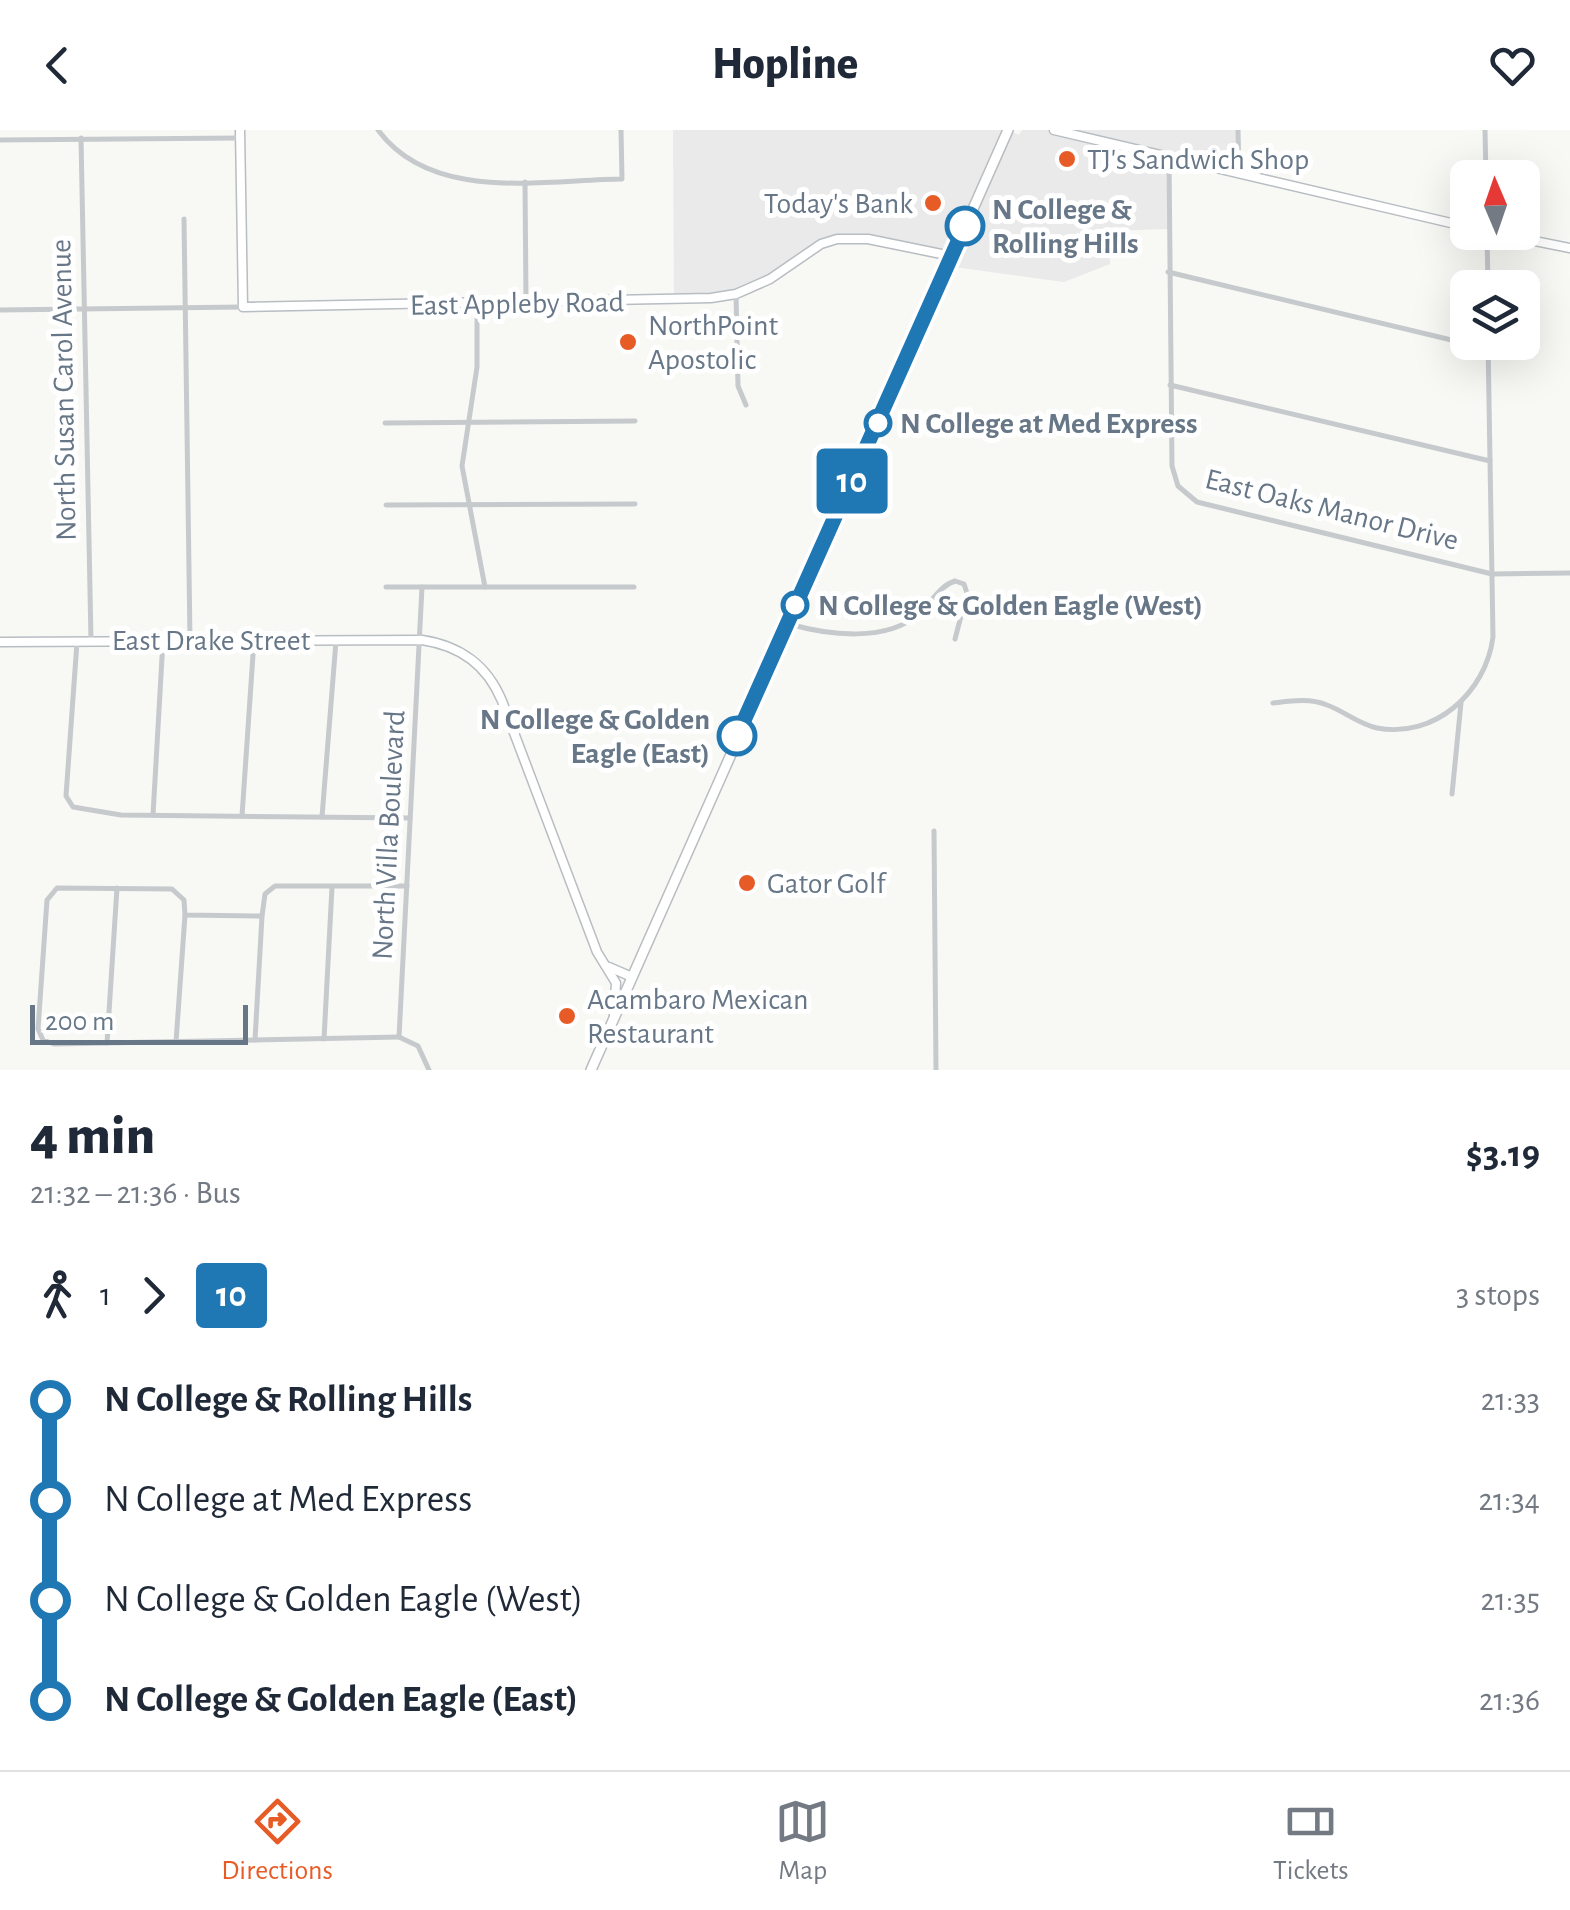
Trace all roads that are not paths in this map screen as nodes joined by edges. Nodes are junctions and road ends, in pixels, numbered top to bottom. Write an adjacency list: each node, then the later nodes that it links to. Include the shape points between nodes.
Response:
1 (378, 130): 13 (street, via 397,152 432,173)
2 (620, 130): 13 (street, via 622,179)
3 (1008, 130): 18 (main road)
4 (1054, 130): 10 (street)
5 (1238, 130): 12 (street)
6 (1485, 130): 11 (street)
7 (240, 134): 8 (street); 23 (street)
8 (80, 138): 9 (street); 24 (street, North Susan Carol Avenue)
9 (0, 140)
10 (1169, 155): 12 (street); 19 (street, East Oaks Manor Drive)
11 (1486, 160)
12 (1238, 172): 15 (street)
13 (525, 180): 22 (street)
14 (184, 218): 25 (street)
15 (1450, 223)
16 (1540, 242): 17 (street)
17 (1570, 248)
18 (952, 256): 20 (street, East Appleby Road, via 837,239); 44 (main road)
19 (1168, 272): 27 (street); 29 (street, East Oaks Manor Drive)
20 (736, 294): 22 (street, East Appleby Road); 30 (street, via 738,386)
21 (477, 304): 22 (street, East Appleby Road); 23 (street, East Appleby Road); 32 (street)
22 (526, 304)
23 (243, 307): 25 (street)
24 (84, 308): 25 (street); 26 (street); 52 (street, North Susan Carol Avenue)
25 (185, 308): 48 (street)
26 (0, 310)
27 (1450, 337)
28 (1488, 360): 34 (street)
29 (1170, 385): 34 (street); 39 (street, East Oaks Manor Drive, via 1172,472 1190,498)
30 (746, 405)
31 (635, 421): 32 (street)
32 (468, 422): 33 (street); 37 (street, via 462,456)
33 (385, 423)
34 (1490, 462): 39 (street)
35 (635, 504): 37 (street)
36 (386, 505): 37 (street)
37 (469, 505): 40 (street)
38 (1570, 573): 39 (street, East Oaks Manor Drive)
39 (1492, 574): 55 (street, via 1491,650)
40 (485, 587): 41 (street); 43 (street)
41 (634, 587)
42 (386, 588): 43 (street)
43 (422, 588): 50 (street, North Villa Boulevard)
44 (786, 623): 46 (street, via 886,631 920,613 954,580 967,593); 68 (main road)
45 (336, 639): 49 (street, East Drake Street); 50 (street, East Drake Street); 59 (street)
46 (955, 639)
47 (163, 640): 48 (street, East Drake Street); 52 (street, East Drake Street); 57 (street)
48 (190, 640): 49 (street, East Drake Street)
49 (254, 640): 58 (street)
50 (422, 640): 60 (street, North Villa Boulevard); 67 (street, East Drake Street, via 467,655 493,682)
51 (77, 641): 52 (street, East Drake Street); 53 (street, East Drake Street); 57 (street, via 68,804)
52 (92, 641)
53 (0, 642)
54 (1272, 703): 55 (street, via 1316,702 1392,729 1435,720)
55 (1461, 703): 56 (street)
56 (1452, 794)
57 (153, 815): 58 (street)
58 (242, 816): 59 (street)
59 (322, 817): 60 (street)
60 (410, 818): 63 (street, North Villa Boulevard)
61 (934, 831): 77 (street)
62 (332, 886): 63 (street); 66 (street, via 274,886 265,894); 71 (street)
63 (406, 886): 70 (street, North Villa Boulevard)
64 (117, 888): 65 (street, via 178,891); 74 (street); 74 (street, via 63,887 47,900 38,1029 54,1044)
65 (185, 915): 66 (street); 73 (street)
66 (262, 916): 72 (street)
67 (604, 963): 68 (street); 69 (street, East Drake Street, via 616,983)
68 (632, 977): 69 (main road)
69 (614, 1017): 76 (main road)
70 (399, 1037): 71 (street); 75 (street, via 418,1046)
71 (324, 1039): 72 (street)
72 (256, 1040): 73 (street)
73 (176, 1042): 74 (street)
74 (107, 1043)
75 (428, 1070)
76 (591, 1070)
77 (936, 1070)

